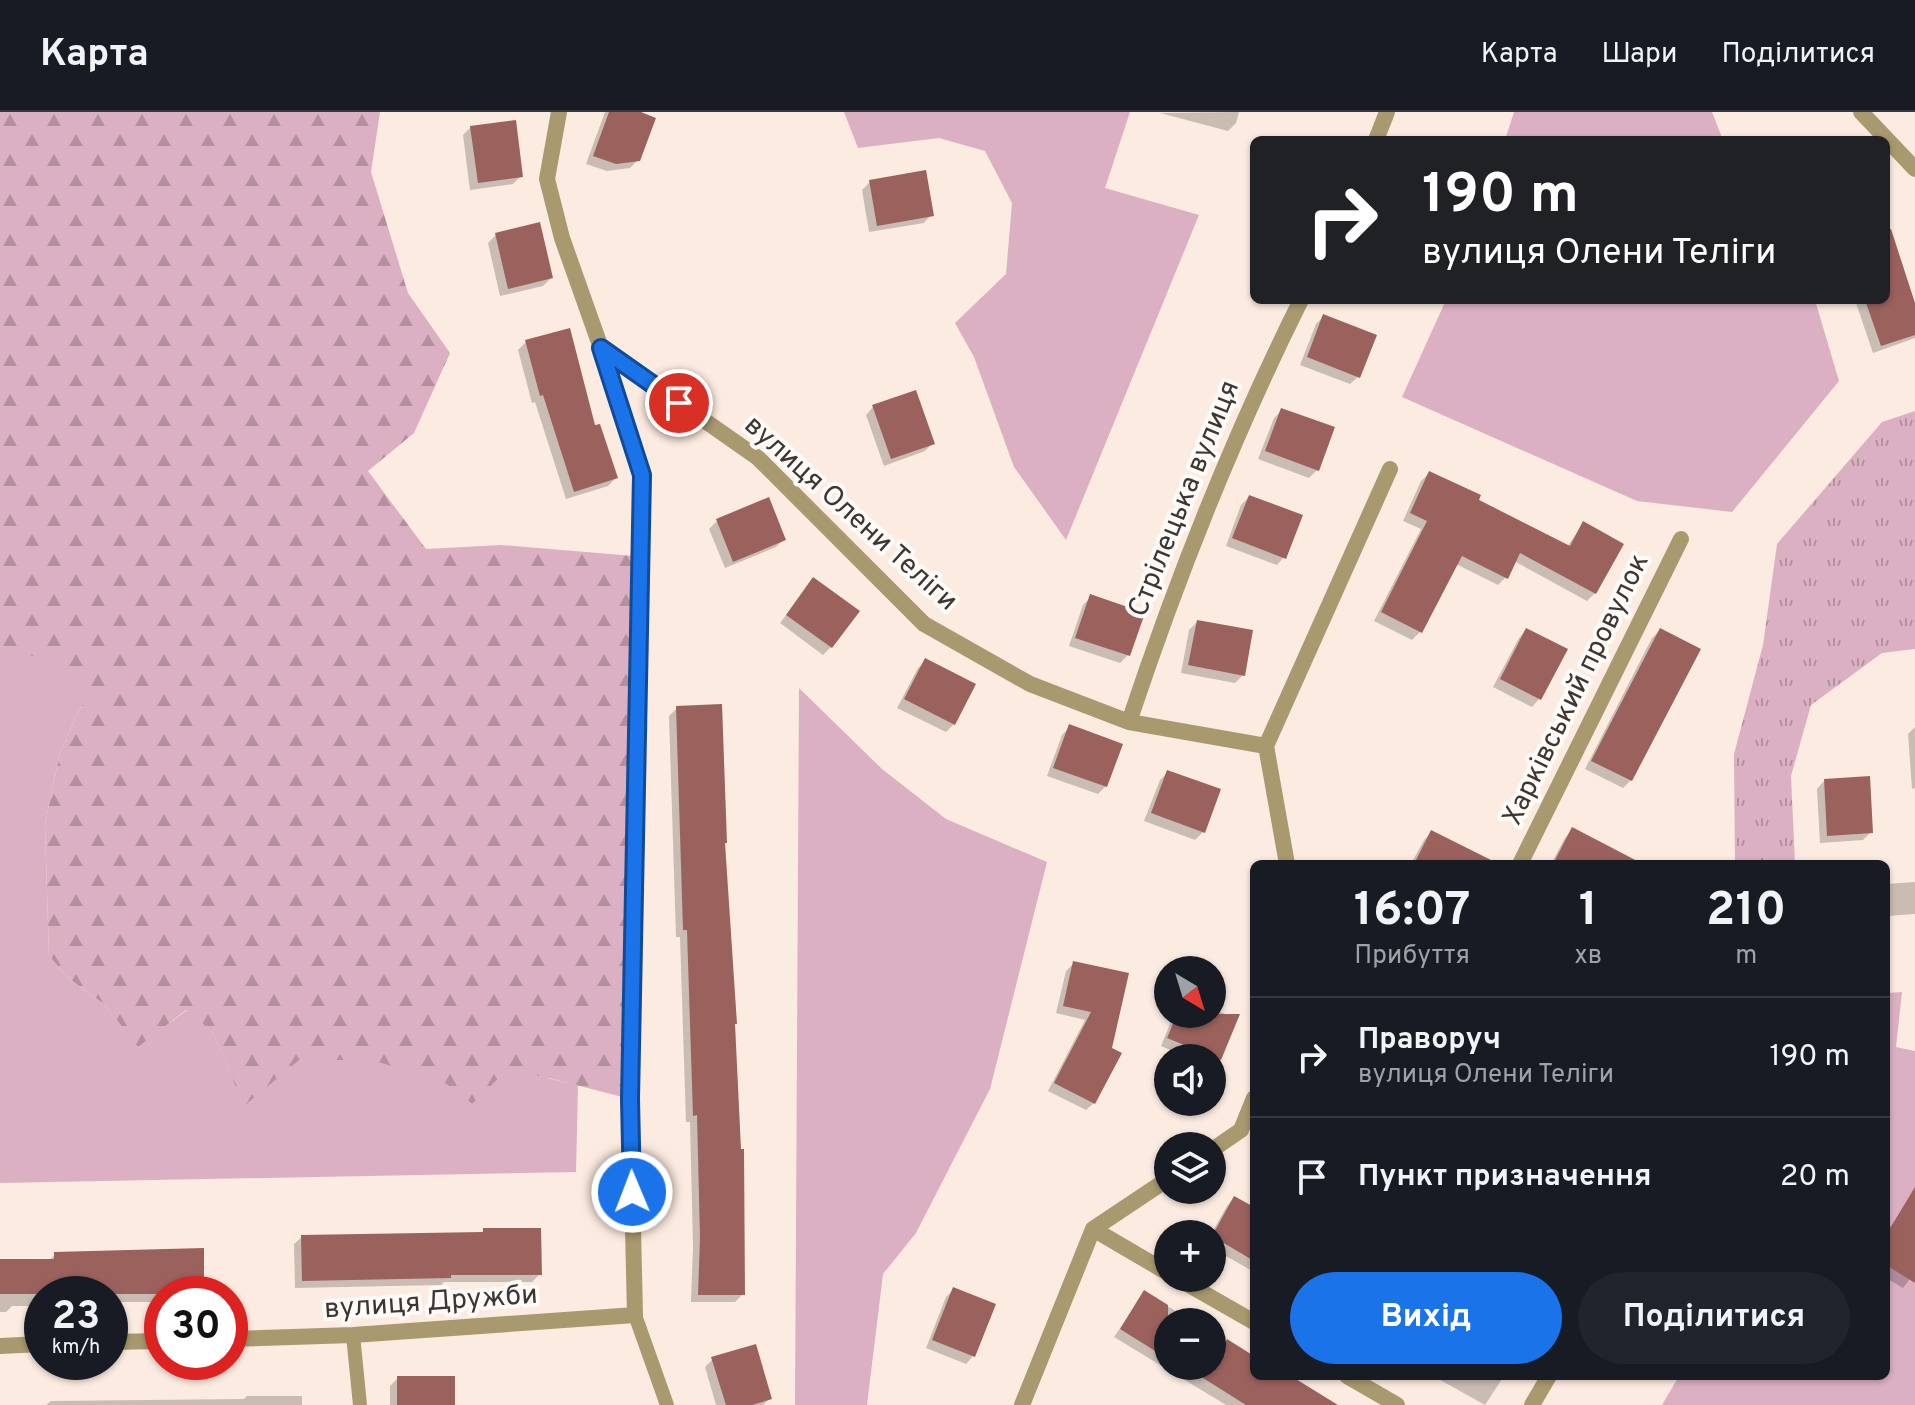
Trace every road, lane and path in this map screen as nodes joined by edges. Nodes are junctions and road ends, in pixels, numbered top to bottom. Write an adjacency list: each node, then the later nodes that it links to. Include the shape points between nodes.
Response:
1 (559, 112): 9 (street, via 547,179)
2 (1387, 112): 4 (street)
3 (1861, 112): 5 (street)
4 (1378, 136)
5 (1884, 136)
6 (1890, 143): 7 (street)
7 (1915, 169)
8 (1299, 304): 12 (street, Стрілецька вулиця, via 1266,369 1169,604)
9 (601, 348): 12 (street, вулиця Олени Теліги, via 758,458 924,624 1030,684); 22 (street, via 642,475 630,1099)
10 (1390, 469): 13 (street)
11 (1681, 539): 15 (street, Харківський провулок)
12 (1129, 722): 13 (street, вулиця Олени Теліги)
13 (1266, 746): 14 (street)
14 (1286, 860)
15 (1522, 860)
16 (1250, 1108): 17 (street, via 1241,1130)
17 (1226, 1140)
18 (1154, 1188): 19 (street)
19 (1093, 1229): 20 (street); 32 (street)
20 (1154, 1265)
21 (1202, 1292): 23 (street)
22 (635, 1315): 24 (street, вулиця Дружби); 31 (lane)
23 (1250, 1320)
24 (353, 1335): 25 (street, вулиця Дружби); 30 (lane)
25 (248, 1338)
26 (24, 1345): 27 (street)
27 (0, 1346)
28 (1354, 1380): 33 (street)
29 (1547, 1380): 34 (street)
30 (360, 1405)
31 (667, 1405)
32 (1022, 1405)
33 (1397, 1405)
34 (1532, 1405)

